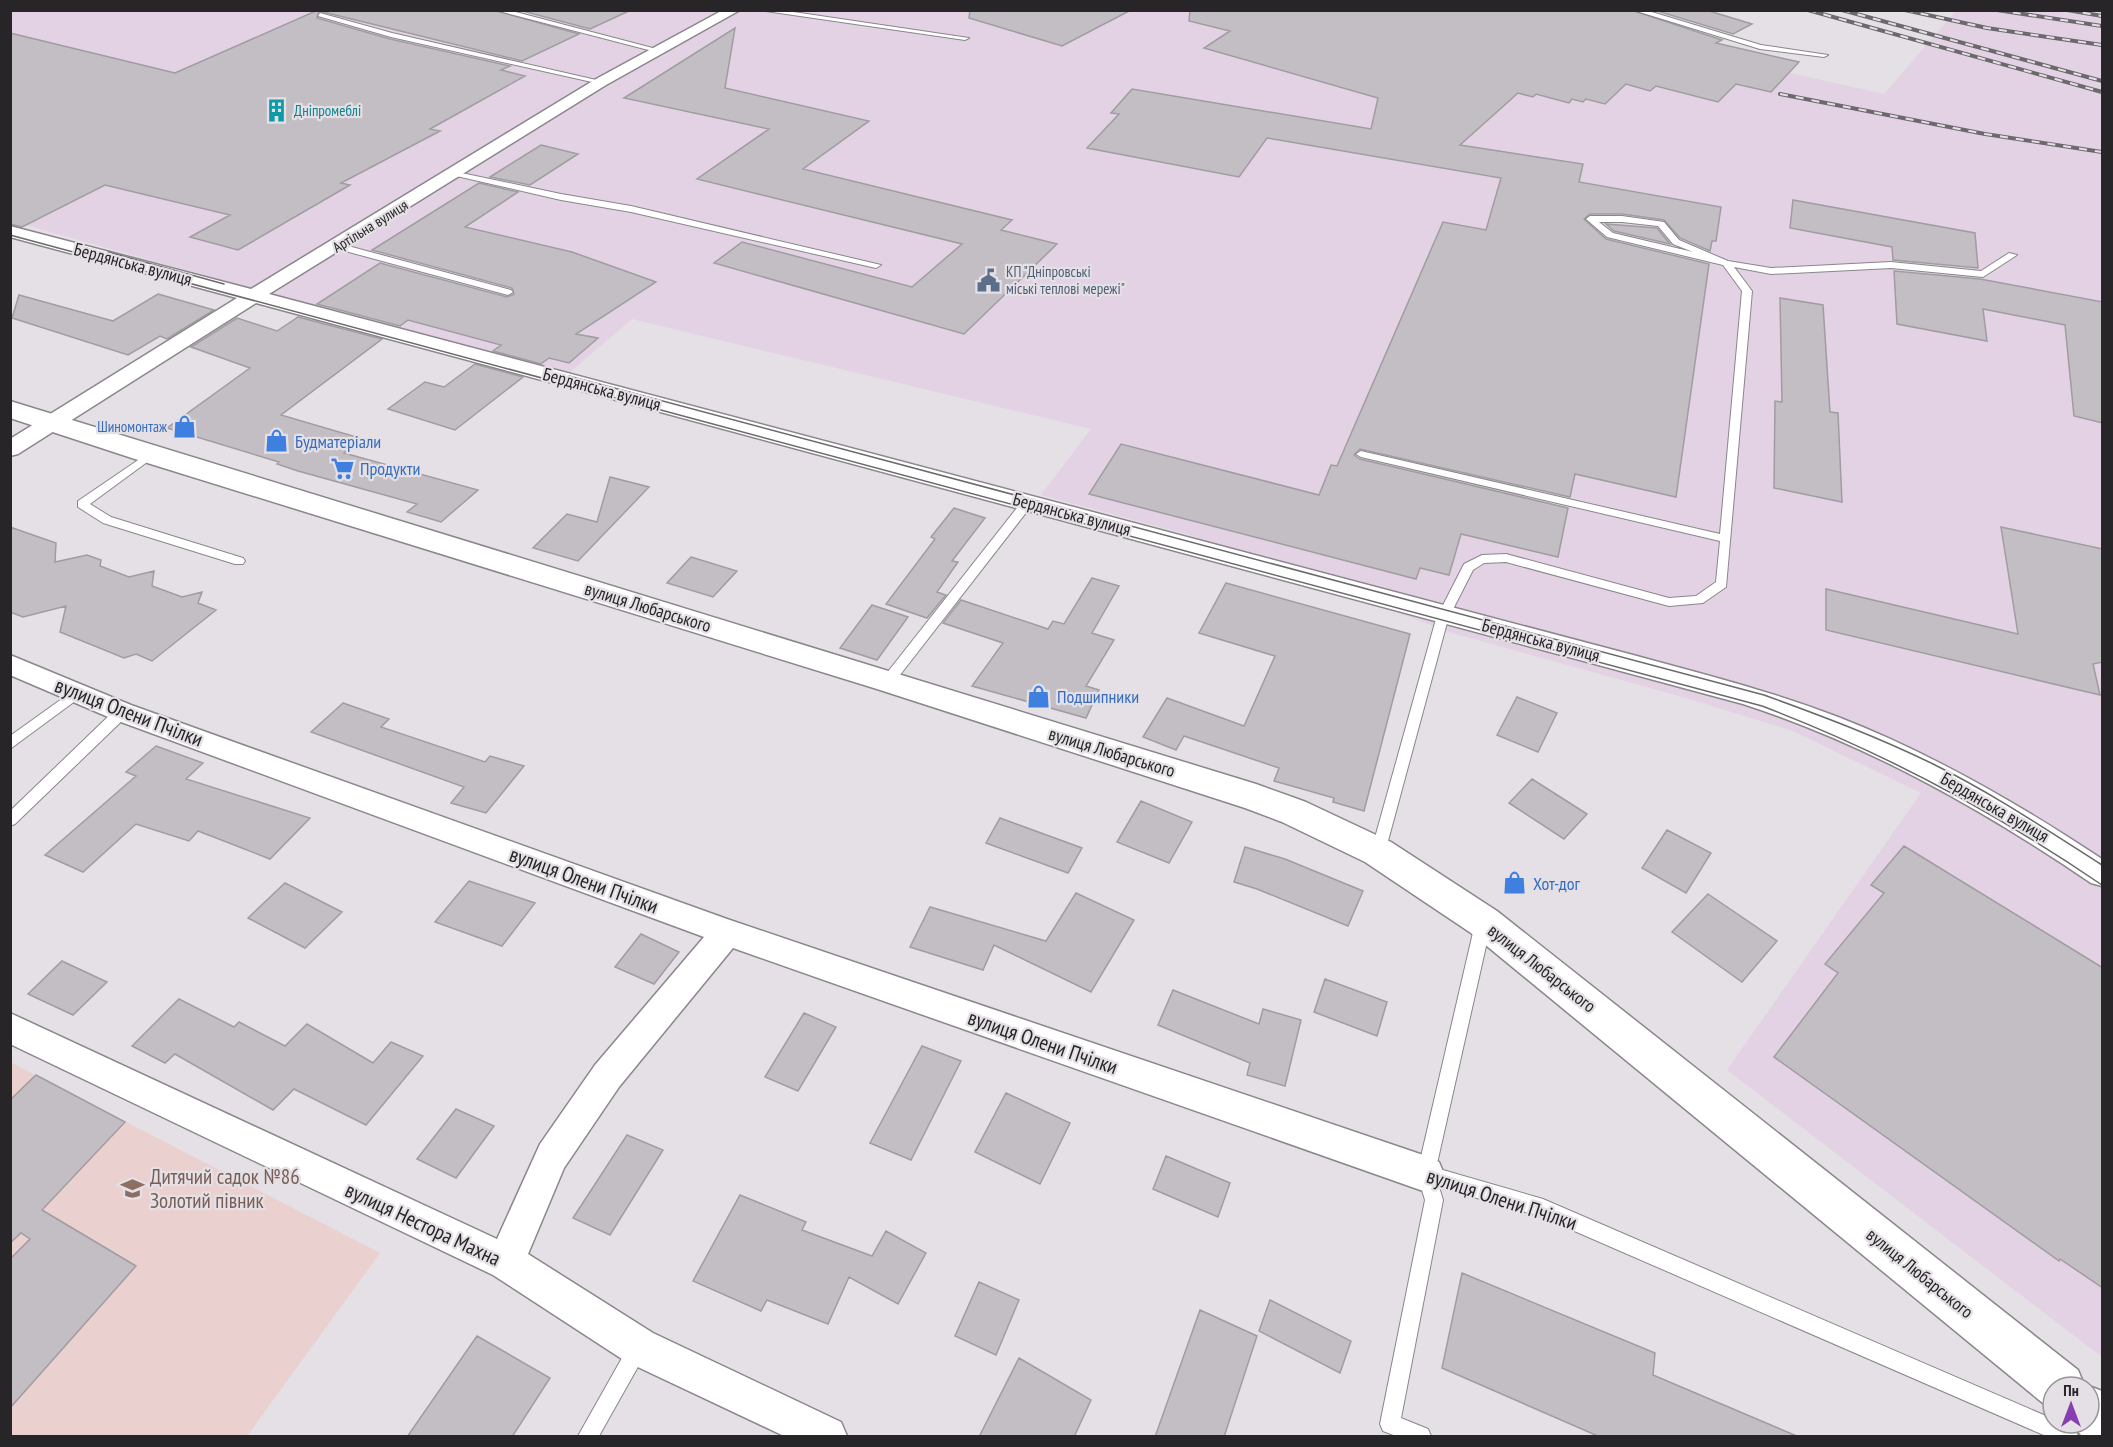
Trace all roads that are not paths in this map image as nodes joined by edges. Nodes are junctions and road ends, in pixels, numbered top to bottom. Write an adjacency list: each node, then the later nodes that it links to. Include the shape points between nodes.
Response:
1 (498, 10): 7 (lane)
2 (734, 10): 7 (street, Артільна вулиця)
3 (762, 10): 6 (lane)
4 (1636, 10): 8 (lane, via 1760,47)
5 (320, 15): 9 (lane)
6 (965, 38)
7 (660, 51): 9 (street, Артільна вулиця)
8 (1824, 56)
9 (601, 82): 10 (street, Артільна вулиця)
10 (455, 173): 12 (street, Артільна вулиця); 15 (lane, via 631,208)
11 (10, 231): 17 (street, Бердянська вулиця)
12 (337, 246): 16 (lane); 17 (street, Артільна вулиця)
13 (2012, 255): 14 (lane, via 1983,274 1891,265 1772,271)
14 (1726, 263): 14 (lane, via 1610,235 1590,219 1661,224 1676,242); 24 (lane, via 1747,291)
15 (876, 265)
16 (508, 292)
17 (254, 297): 19 (street, Артільна вулиця); 23 (street, Бердянська вулиця)
18 (10, 409): 19 (main road, вулиця Любарського)
19 (53, 422): 20 (street, Артільна вулиця); 22 (main road, вулиця Любарського)
20 (10, 449)
21 (1361, 454): 24 (lane)
22 (150, 455): 25 (lane, via 82,504 107,520); 28 (main road, вулиця Любарського)
23 (1028, 502): 26 (street, Бердянська вулиця); 28 (lane)
24 (1726, 539): 26 (lane, via 1722,584 1699,600 1669,602 1498,558 1482,559 1468,567)
25 (239, 561)
26 (1444, 614): 33 (lane); 34 (street, Бердянська вулиця, via 1720,688 1821,721 1890,750 1980,796)
27 (10, 664): 29 (street, вулиця Олени Пчілки)
28 (888, 681): 33 (main road, вулиця Любарського, via 1256,798)
29 (77, 693): 30 (street, вулиця Олени Пчілки); 31 (lane)
30 (122, 712): 32 (lane); 36 (street, вулиця Олени Пчілки)
31 (10, 744)
32 (10, 820)
33 (1378, 852): 35 (main road, вулиця Любарського)
34 (2103, 874)
35 (1484, 922): 38 (lane); 41 (main road, вулиця Любарського)
36 (726, 932): 38 (street, вулиця Олени Пчілки); 39 (street, via 607,1076 552,1156)
37 (10, 1028): 39 (street, вулиця Нестора Махна)
38 (1426, 1174): 44 (lane, via 1434,1200 1390,1424); 45 (lane, вулиця Олени Пчілки, via 1543,1208)
39 (506, 1263): 40 (street, вулиця Нестора Махна)
40 (639, 1347): 42 (lane); 43 (street, вулиця Нестора Махна)
41 (2046, 1375)
42 (588, 1437)
43 (826, 1437)
44 (1421, 1437)
45 (2068, 1437)

